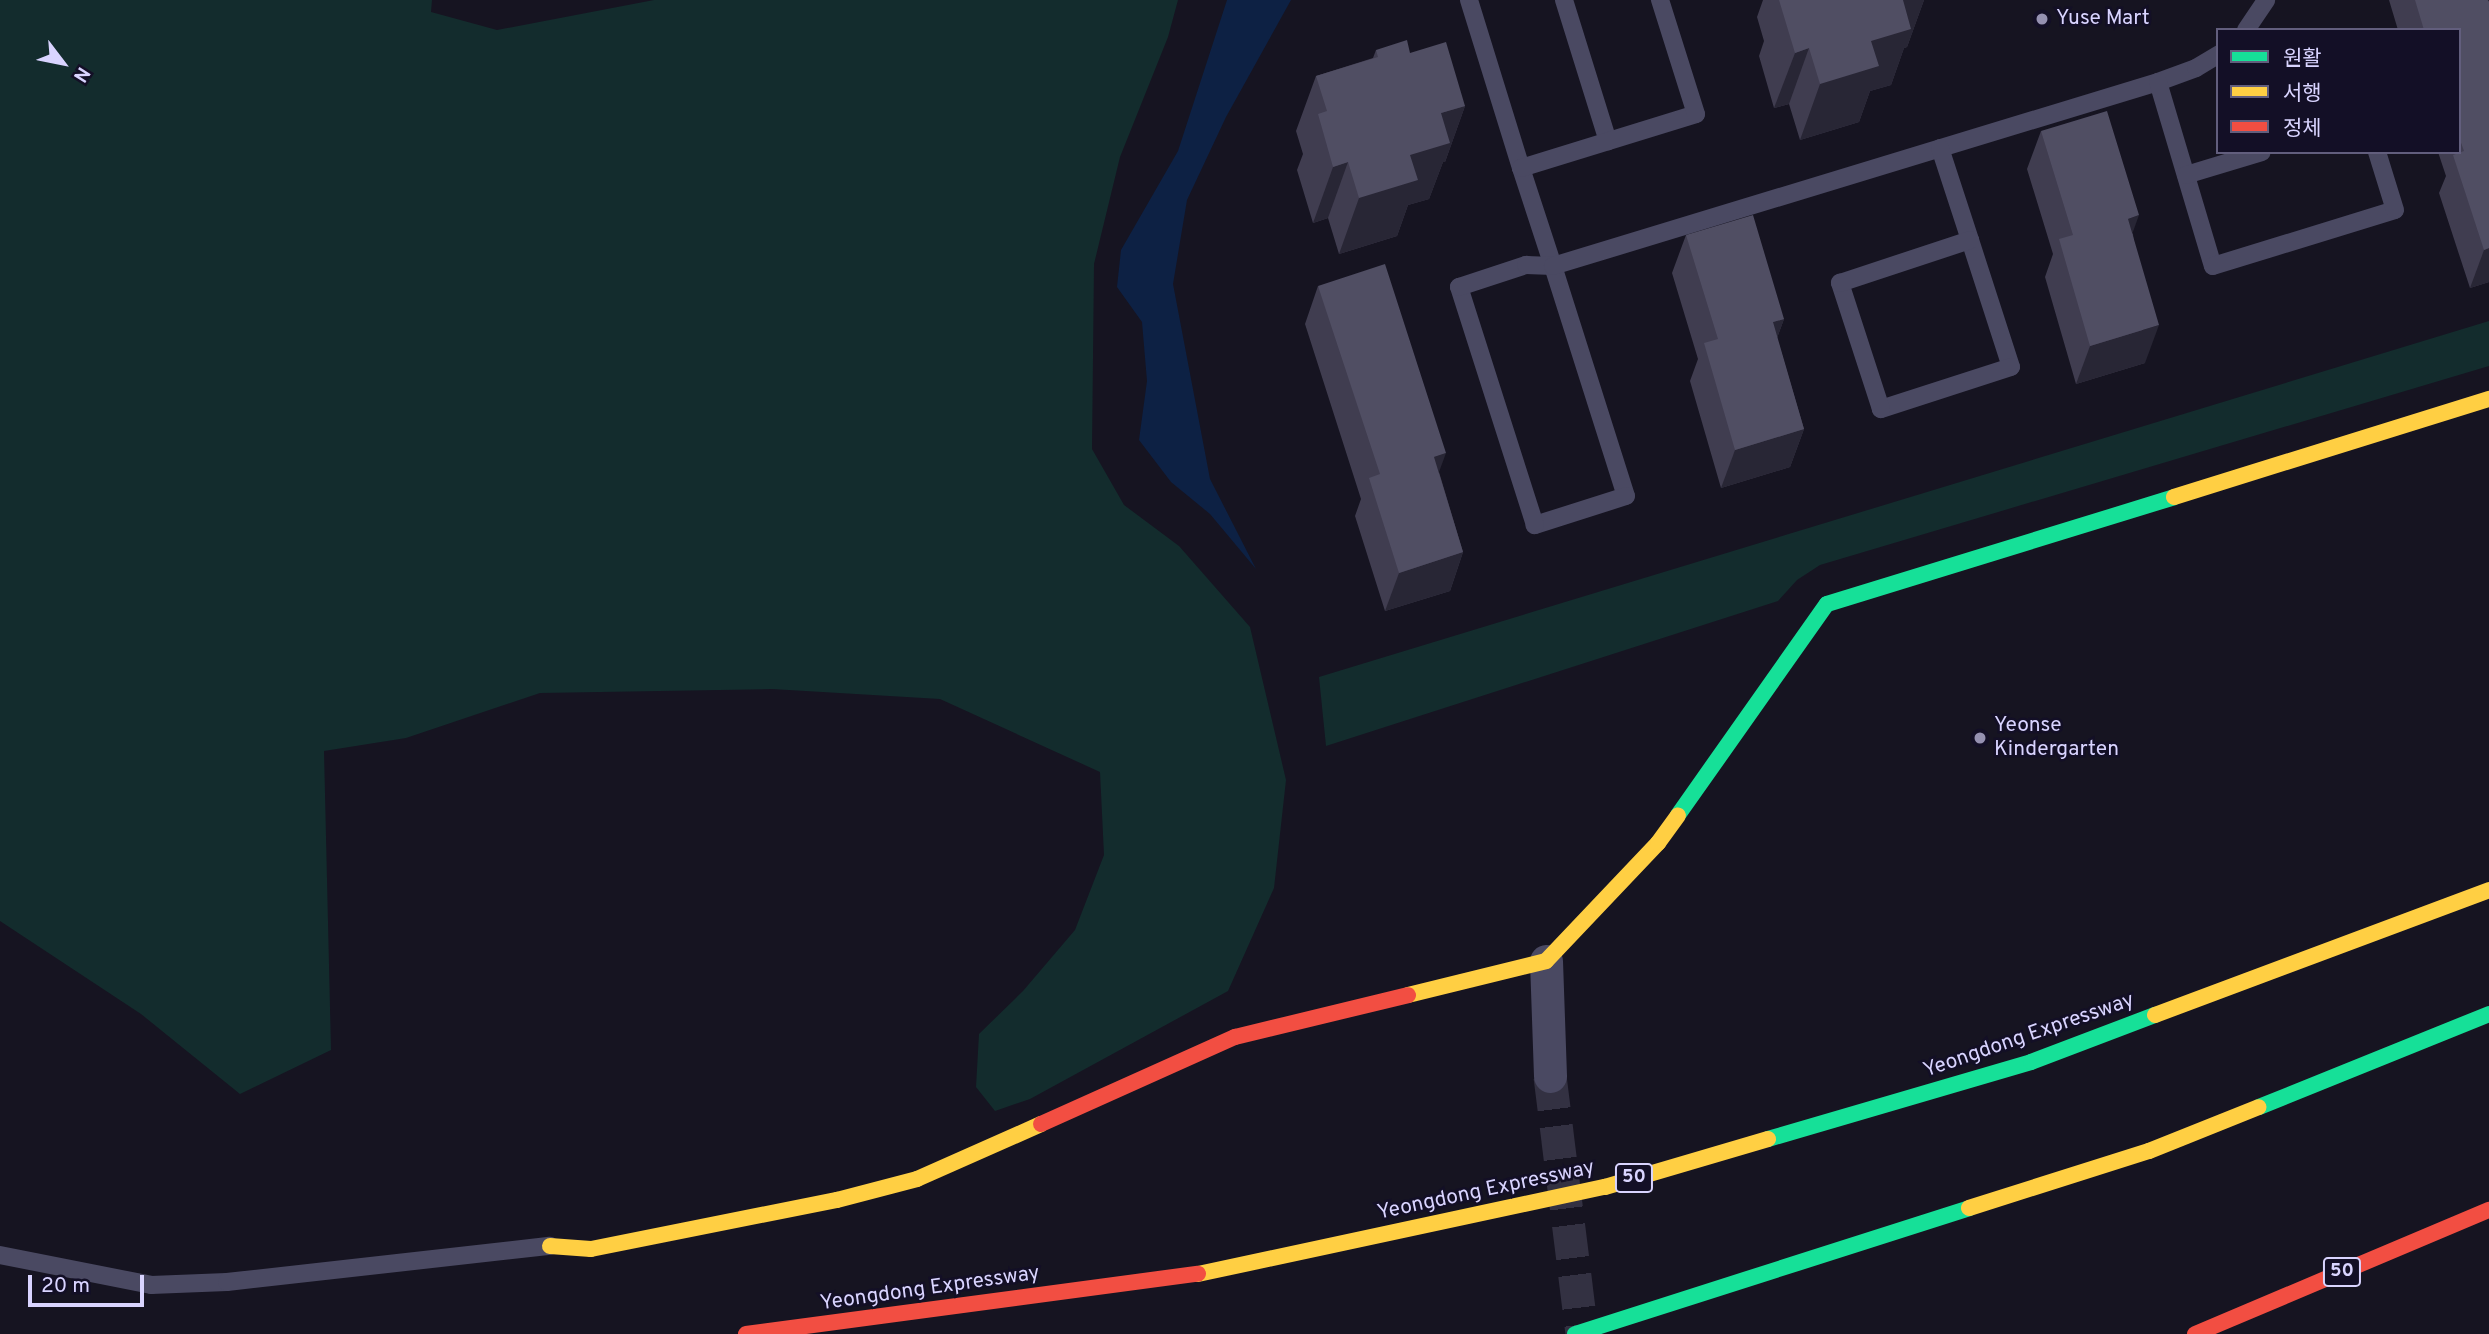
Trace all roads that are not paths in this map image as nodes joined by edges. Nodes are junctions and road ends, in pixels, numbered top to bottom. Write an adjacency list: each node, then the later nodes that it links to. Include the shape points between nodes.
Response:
1 (1469, 0): 12 (lane)
2 (1564, 0): 8 (lane)
3 (1660, 0): 8 (lane, via 1696,114)
4 (2266, 0): 5 (lane)
5 (2247, 28)
6 (2216, 56): 7 (lane)
7 (2158, 82): 9 (lane); 13 (lane)
8 (1608, 141): 12 (lane)
9 (1940, 148): 14 (lane); 15 (lane)
10 (2255, 154): 13 (lane)
11 (2378, 154): 13 (lane, via 2395,210 2213,266)
12 (1521, 168): 15 (lane)
13 (2186, 175)
14 (1970, 240): 14 (lane, via 2011,367 1881,409 1840,283)
15 (1553, 266): 15 (lane, via 1626,496 1535,526 1459,288 1526,265)
16 (2489, 400): 18 (main road, via 1827,604 1658,843)
17 (2489, 890): 24 (main road, Yeongdong Expressway / 50, via 2031,1062 1605,1187 1189,1276)
18 (1546, 961): 20 (street); 22 (main road, via 1235,1037 917,1179 837,1200 590,1250)
19 (2489, 1014): 25 (main road, via 2149,1151)
20 (1550, 1076)
21 (2489, 1210): 26 (main road, 50)
22 (550, 1247): 23 (lane, via 227,1282 151,1285)
23 (0, 1255)
24 (746, 1334)
25 (1575, 1334)
26 (2195, 1334)

